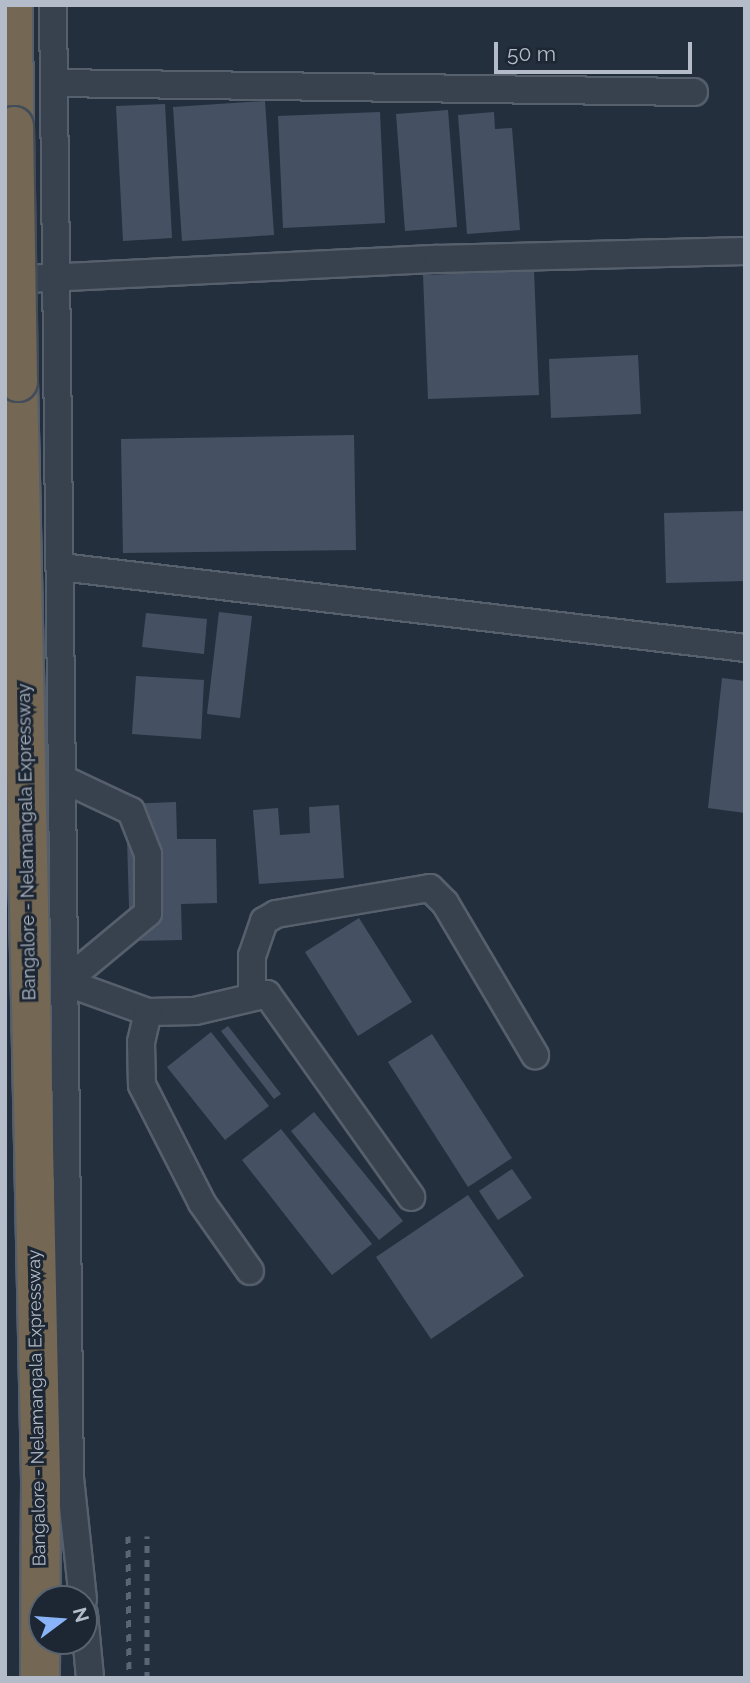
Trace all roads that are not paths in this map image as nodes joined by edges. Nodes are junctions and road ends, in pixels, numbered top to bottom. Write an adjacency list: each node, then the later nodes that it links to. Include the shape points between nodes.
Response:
1 (13, 5): 17 (highway, Bangalore - Nelamangala Expressway, bridge)
2 (53, 5): 3 (street)
3 (54, 83): 4 (street); 6 (street)
4 (694, 92)
5 (745, 251): 6 (street)
6 (55, 278): 7 (street); 8 (street)
7 (5, 280)
8 (61, 566): 9 (street); 10 (street)
9 (745, 648)
10 (63, 779): 11 (street); 11 (street, via 131,811 148,854 148,913)
11 (65, 982): 13 (street); 19 (street, via 70,1478)
12 (252, 995): 13 (street, via 195,1011); 14 (street, via 252,956 264,920 276,914 430,888 445,903); 15 (street, via 269,996)
13 (148, 1012): 16 (street, via 141,1042 142,1085 202,1203)
14 (535, 1055)
15 (411, 1197)
16 (250, 1271)
17 (41, 1483): 18 (highway); 22 (highway, Bangalore - Nelamangala Expressway)
18 (54, 1585)
19 (81, 1585)
20 (64, 1655): 23 (highway)
21 (88, 1655): 24 (street)
22 (40, 1678)
23 (67, 1678)
24 (90, 1678)

